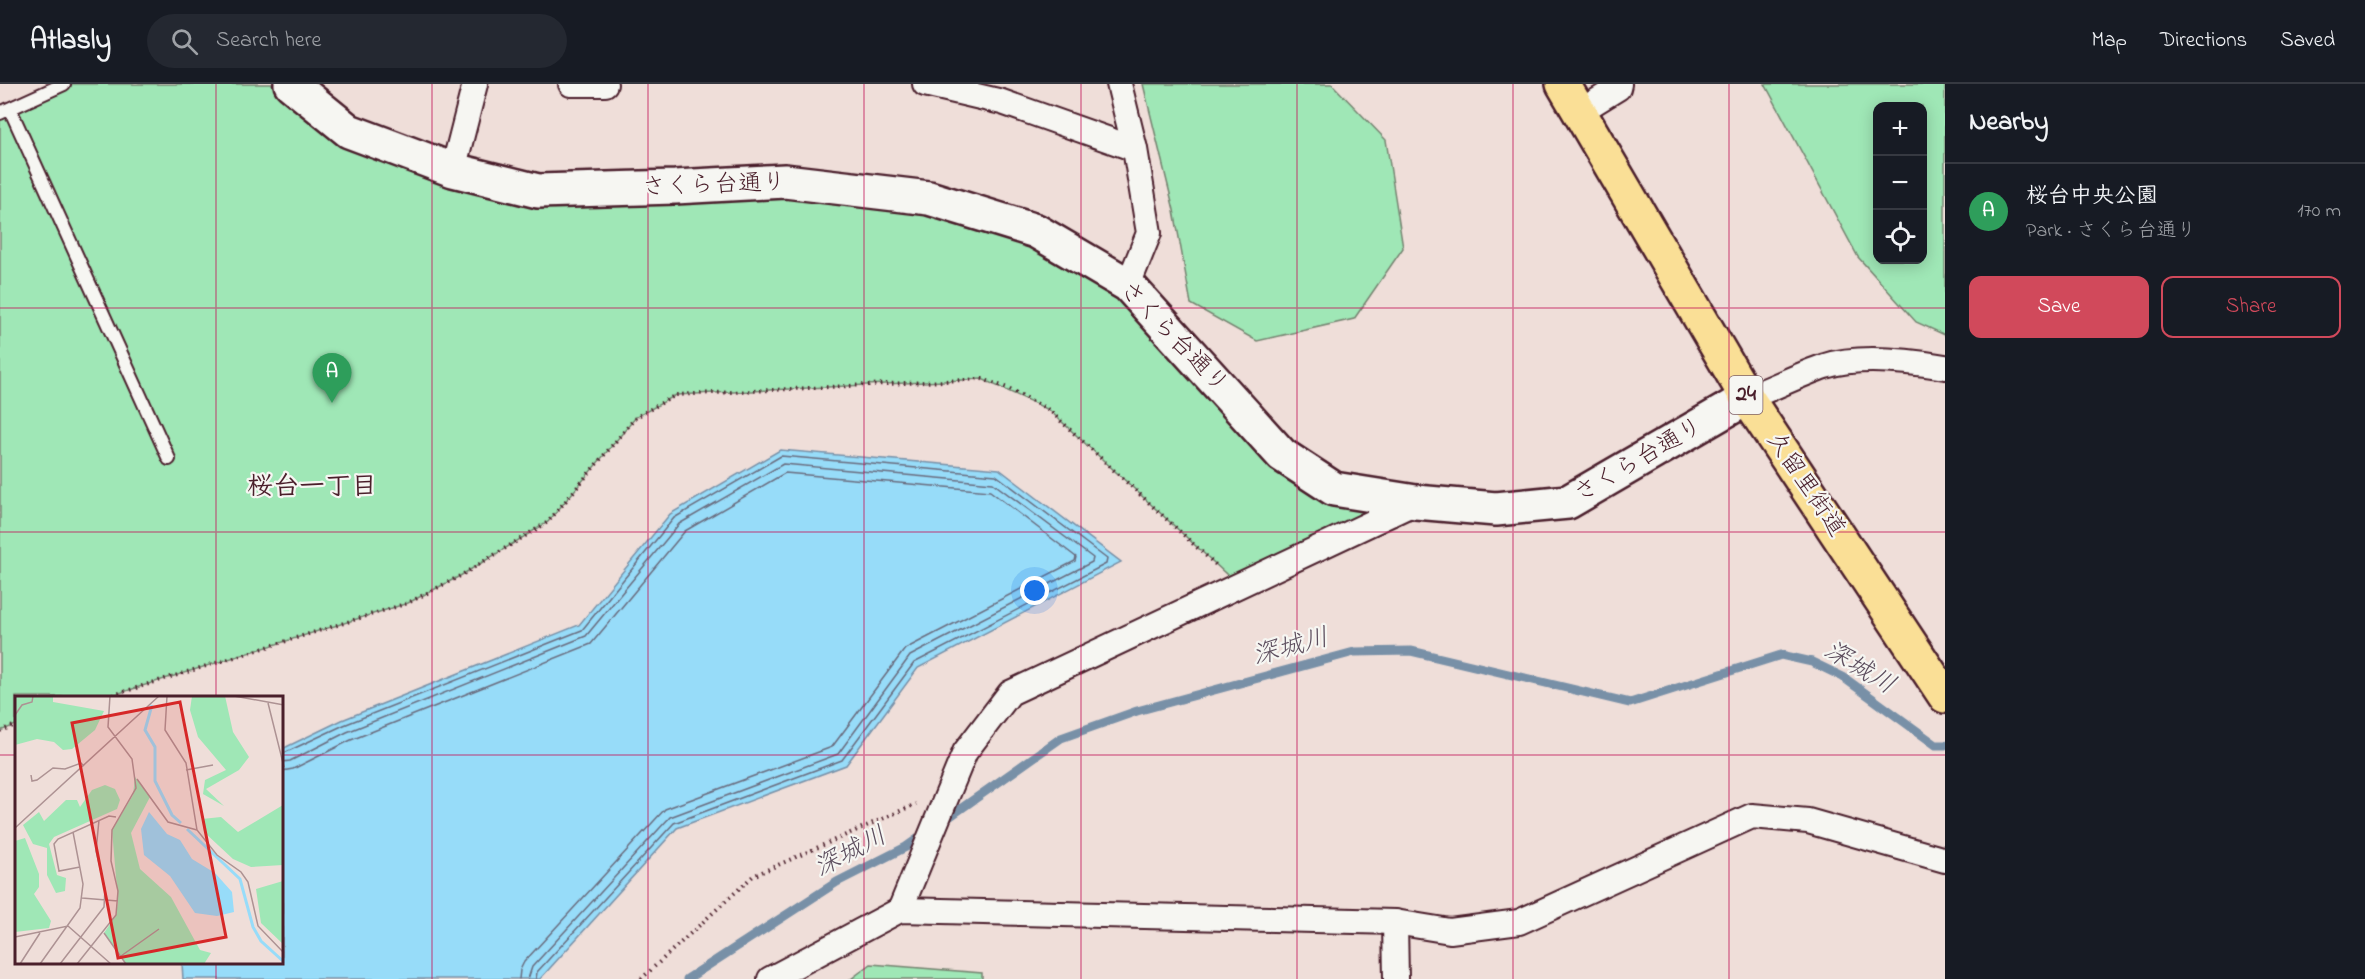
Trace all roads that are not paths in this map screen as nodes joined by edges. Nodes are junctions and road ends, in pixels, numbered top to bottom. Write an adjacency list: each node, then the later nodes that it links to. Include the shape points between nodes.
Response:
1 (64, 84): 10 (lane)
2 (291, 84): 13 (street, さくら台通り, via 350,131)
3 (475, 84): 13 (street)
4 (571, 84): 5 (street)
5 (606, 84)
6 (925, 84): 12 (street, via 1002,102)
7 (1119, 84): 12 (street)
8 (1563, 84): 11 (main road, 久留里街道 / 24)
9 (1618, 84): 11 (street, via 1618,88)
10 (5, 111): 17 (lane)
11 (1580, 112): 16 (main road, 久留里街道 / 24)
12 (1135, 149): 14 (street, via 1149,233)
13 (453, 170): 14 (street, さくら台通り, via 538,191 785,181 929,198 1036,231)
14 (1128, 285): 18 (street, さくら台通り, via 1282,455 1334,489)
15 (1945, 367): 16 (street, via 1866,360 1827,365)
16 (1748, 398): 18 (street, さくら台通り, via 1568,502 1496,509); 19 (main road, 久留里街道 / 24)
17 (169, 459)
18 (1416, 502): 21 (street, via 1010,693 964,752)
19 (1945, 696)
20 (1945, 860): 22 (street, via 1808,821 1752,816 1519,922 1450,932)
21 (900, 910): 22 (street); 23 (street)
22 (1395, 922): 24 (street)
23 (770, 979)
24 (1396, 979)

